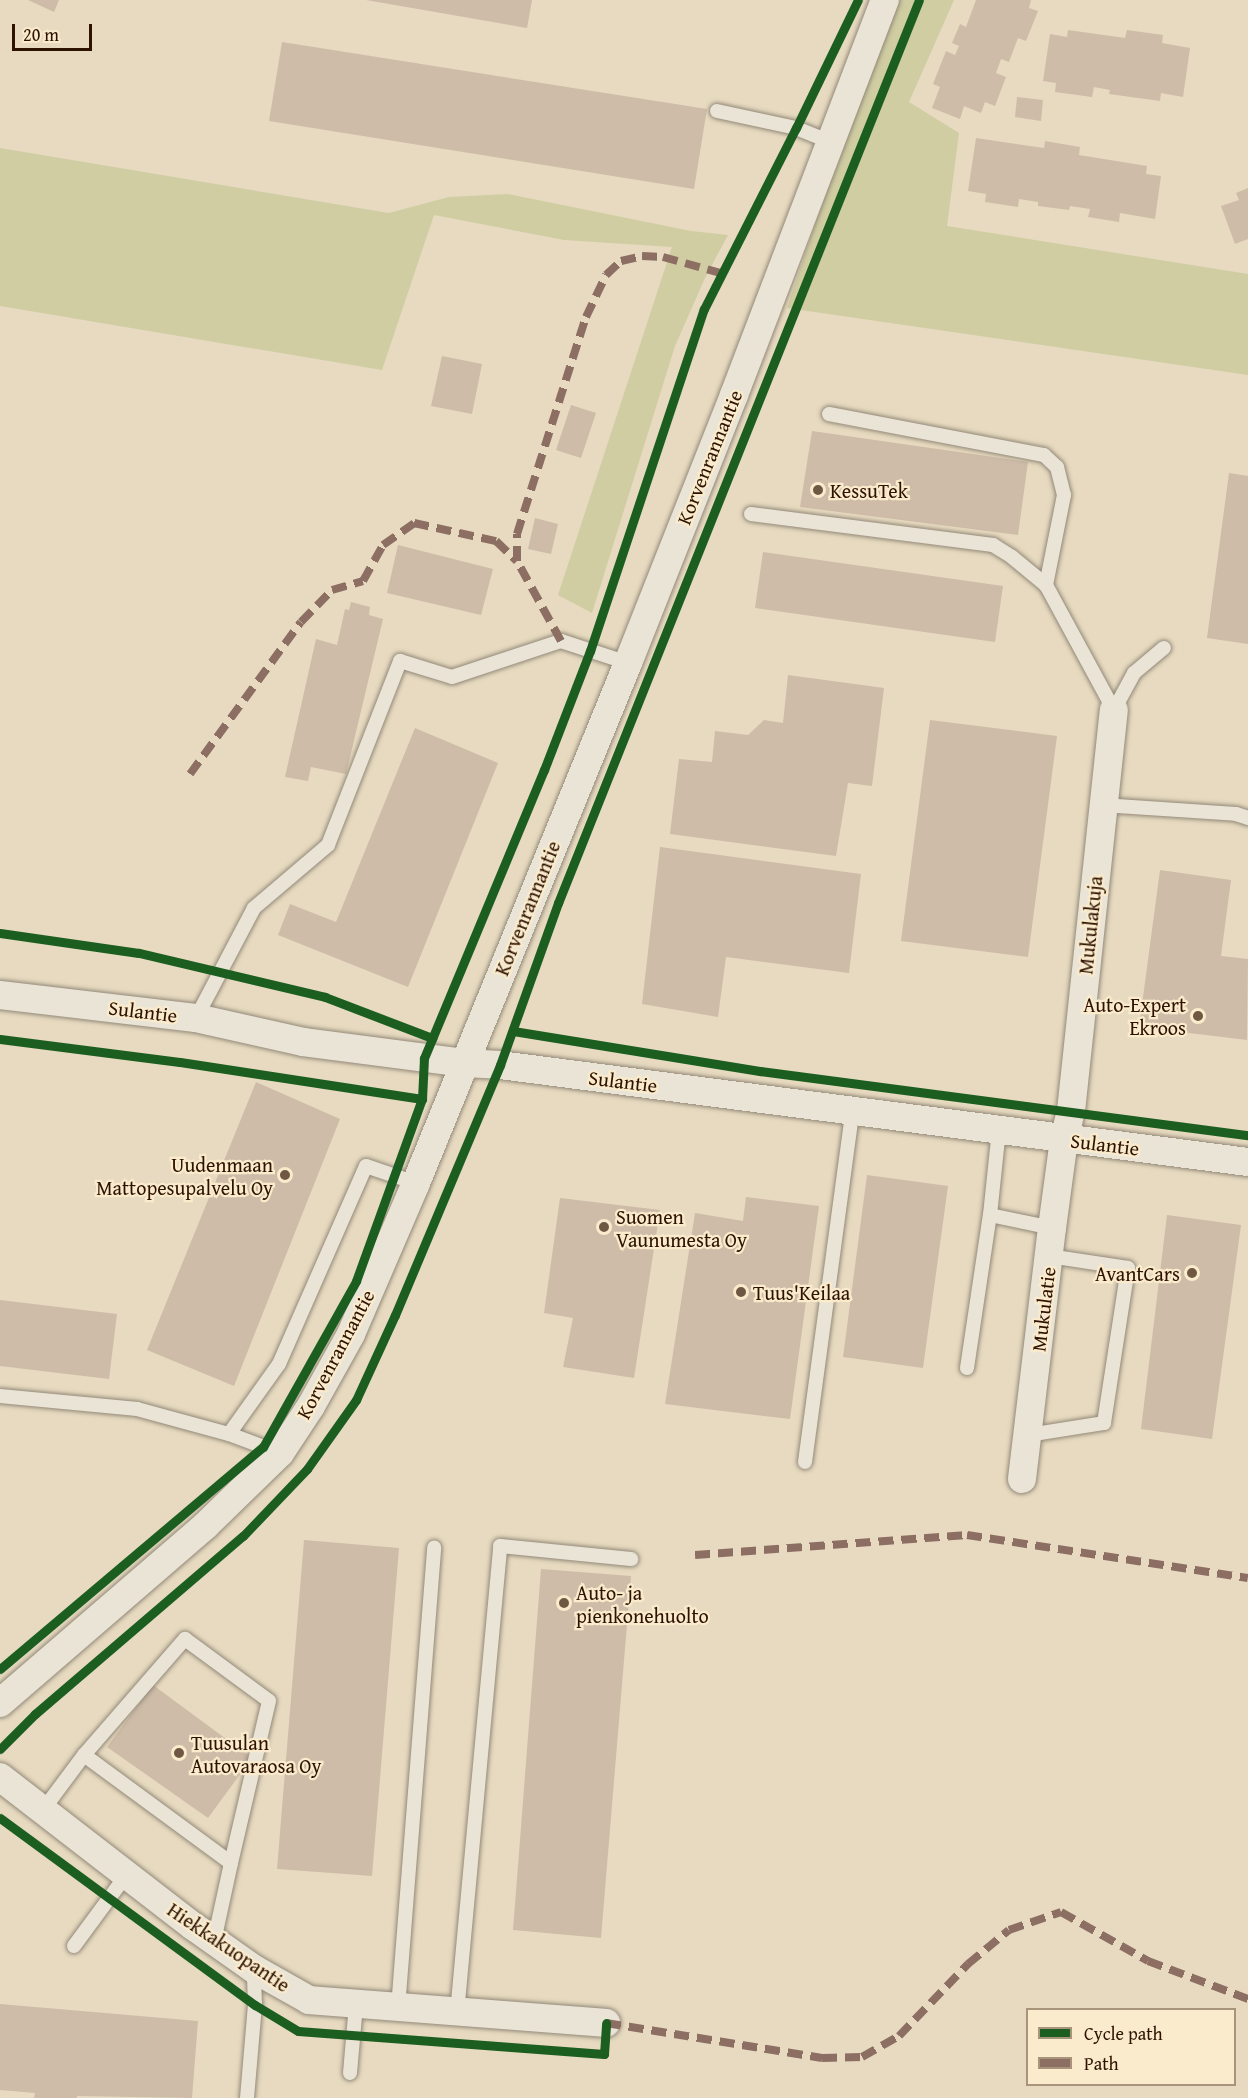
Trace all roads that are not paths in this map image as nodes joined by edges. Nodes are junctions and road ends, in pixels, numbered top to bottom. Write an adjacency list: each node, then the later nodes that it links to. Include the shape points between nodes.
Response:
1 (885, 0): 3 (street, Korvenrannantie)
2 (717, 111): 3 (lane, via 796,128)
3 (831, 142): 8 (street, Korvenrannantie)
4 (829, 414): 6 (lane, via 1044,455 1057,467 1064,495)
5 (751, 514): 6 (lane, via 993,545)
6 (1046, 585): 9 (lane)
7 (1164, 648): 9 (lane, via 1134,673)
8 (628, 663): 13 (lane, via 561,641 452,677 400,661 328,845 254,908); 14 (street, Korvenrannantie)
9 (1114, 710): 10 (street, Mukulakuja)
10 (1102, 805): 11 (lane); 17 (street, Mukulakuja, via 1071,1111)
11 (1248, 818)
12 (0, 994): 13 (street, Sulantie)
13 (196, 1018): 14 (street, Sulantie, via 303,1042)
14 (464, 1063): 15 (street, Sulantie); 19 (street, Korvenrannantie)
15 (853, 1109): 16 (street, Sulantie); 28 (lane)
16 (999, 1130): 17 (street, Sulantie); 20 (lane)
17 (1064, 1139): 18 (street, Sulantie); 21 (street, Mukulatie)
18 (1248, 1162)
19 (416, 1183): 25 (lane, via 366,1166 279,1364); 27 (street, Korvenrannantie, via 351,1334)
20 (990, 1215): 21 (lane); 23 (lane)
21 (1052, 1228): 22 (street, Mukulatie)
22 (1050, 1257): 26 (street, Mukulatie); 26 (lane, via 1128,1268 1104,1423)
23 (967, 1368)
24 (0, 1396): 25 (lane, via 137,1409)
25 (229, 1434): 27 (lane)
26 (1028, 1435): 29 (street, Mukulatie)
27 (280, 1453): 32 (street, Korvenrannantie, via 205,1526)
28 (804, 1462)
29 (1022, 1479)
30 (434, 1546): 42 (lane)
31 (631, 1559): 43 (lane, via 500,1546)
32 (0, 1703)
33 (84, 1755): 35 (lane); 36 (lane); 36 (lane, via 184,1639 269,1701)
34 (0, 1777): 35 (street, Hiekkakuopantie)
35 (43, 1810): 37 (street, Hiekkakuopantie)
36 (231, 1863): 38 (lane)
37 (127, 1874): 38 (street, Hiekkakuopantie); 39 (lane)
38 (214, 1941): 40 (street, Hiekkakuopantie)
39 (74, 1946)
40 (254, 1969): 41 (street, Hiekkakuopantie, via 309,2000); 46 (lane)
41 (356, 2004): 42 (street, Hiekkakuopantie); 45 (lane)
42 (398, 2008): 43 (street, Hiekkakuopantie)
43 (457, 2013): 44 (street, Hiekkakuopantie)
44 (606, 2023)
45 (350, 2073)
46 (247, 2098)

